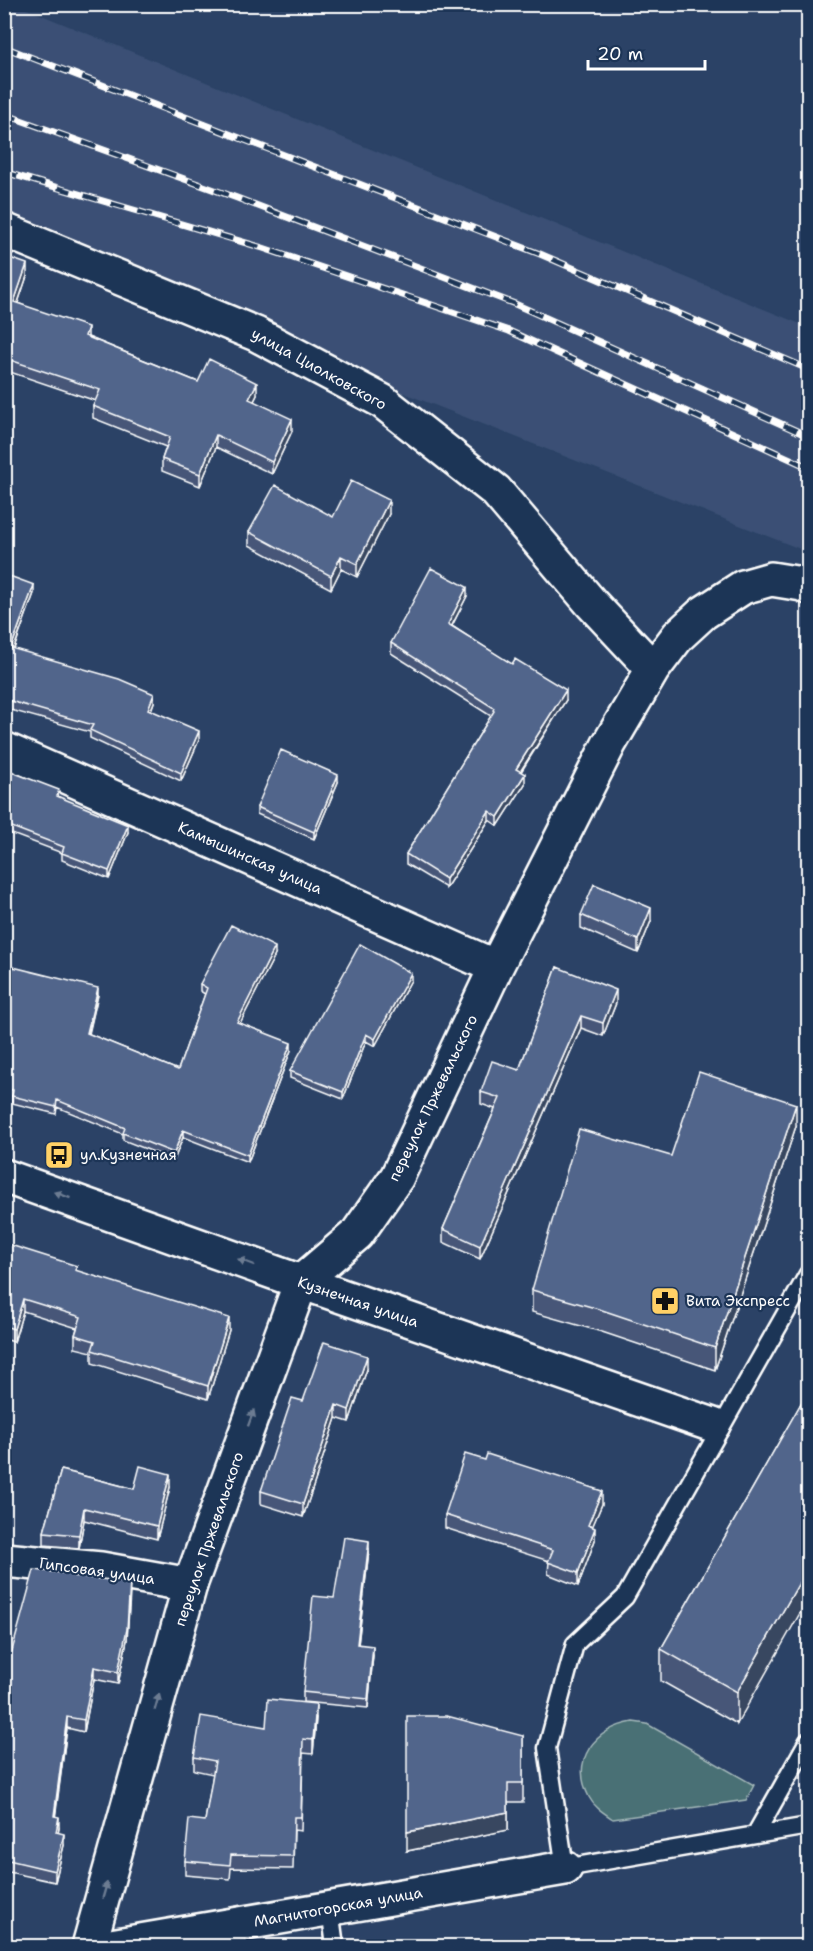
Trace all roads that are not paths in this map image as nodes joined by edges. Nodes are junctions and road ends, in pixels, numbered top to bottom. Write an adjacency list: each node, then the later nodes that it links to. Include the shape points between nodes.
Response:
1 (4, 230): 3 (street, улица Циолковского, via 256,334 382,401 496,490)
2 (808, 587): 3 (street, переулок Пржевальского, via 771,579 743,587 686,628)
3 (653, 669): 5 (street, переулок Пржевальского, via 609,744)
4 (4, 749): 5 (street, Камышинская улица)
5 (496, 967): 8 (street, переулок Пржевальского, via 397,1177 357,1234)
6 (4, 1176): 8 (street, Кузнечная улица, one-way to 6)
7 (808, 1274): 9 (lane)
8 (301, 1282): 9 (street, Кузнечная улица); 11 (street, переулок Пржевальского, one-way to 8)
9 (717, 1427): 15 (lane, via 625,1598 583,1634 571,1655 547,1748)
10 (4, 1560): 11 (street, Гипсовая улица, via 101,1569)
11 (190, 1585): 17 (street, переулок Пржевальского, one-way to 11)
12 (808, 1741): 14 (lane)
13 (808, 1826): 14 (lane)
14 (755, 1835): 15 (lane)
15 (565, 1868): 16 (street, Магнитогорская улица)
16 (330, 1909): 18 (street, Магнитогорская улица); 19 (lane)
17 (89, 1947)
18 (111, 1947)
19 (335, 1947)

